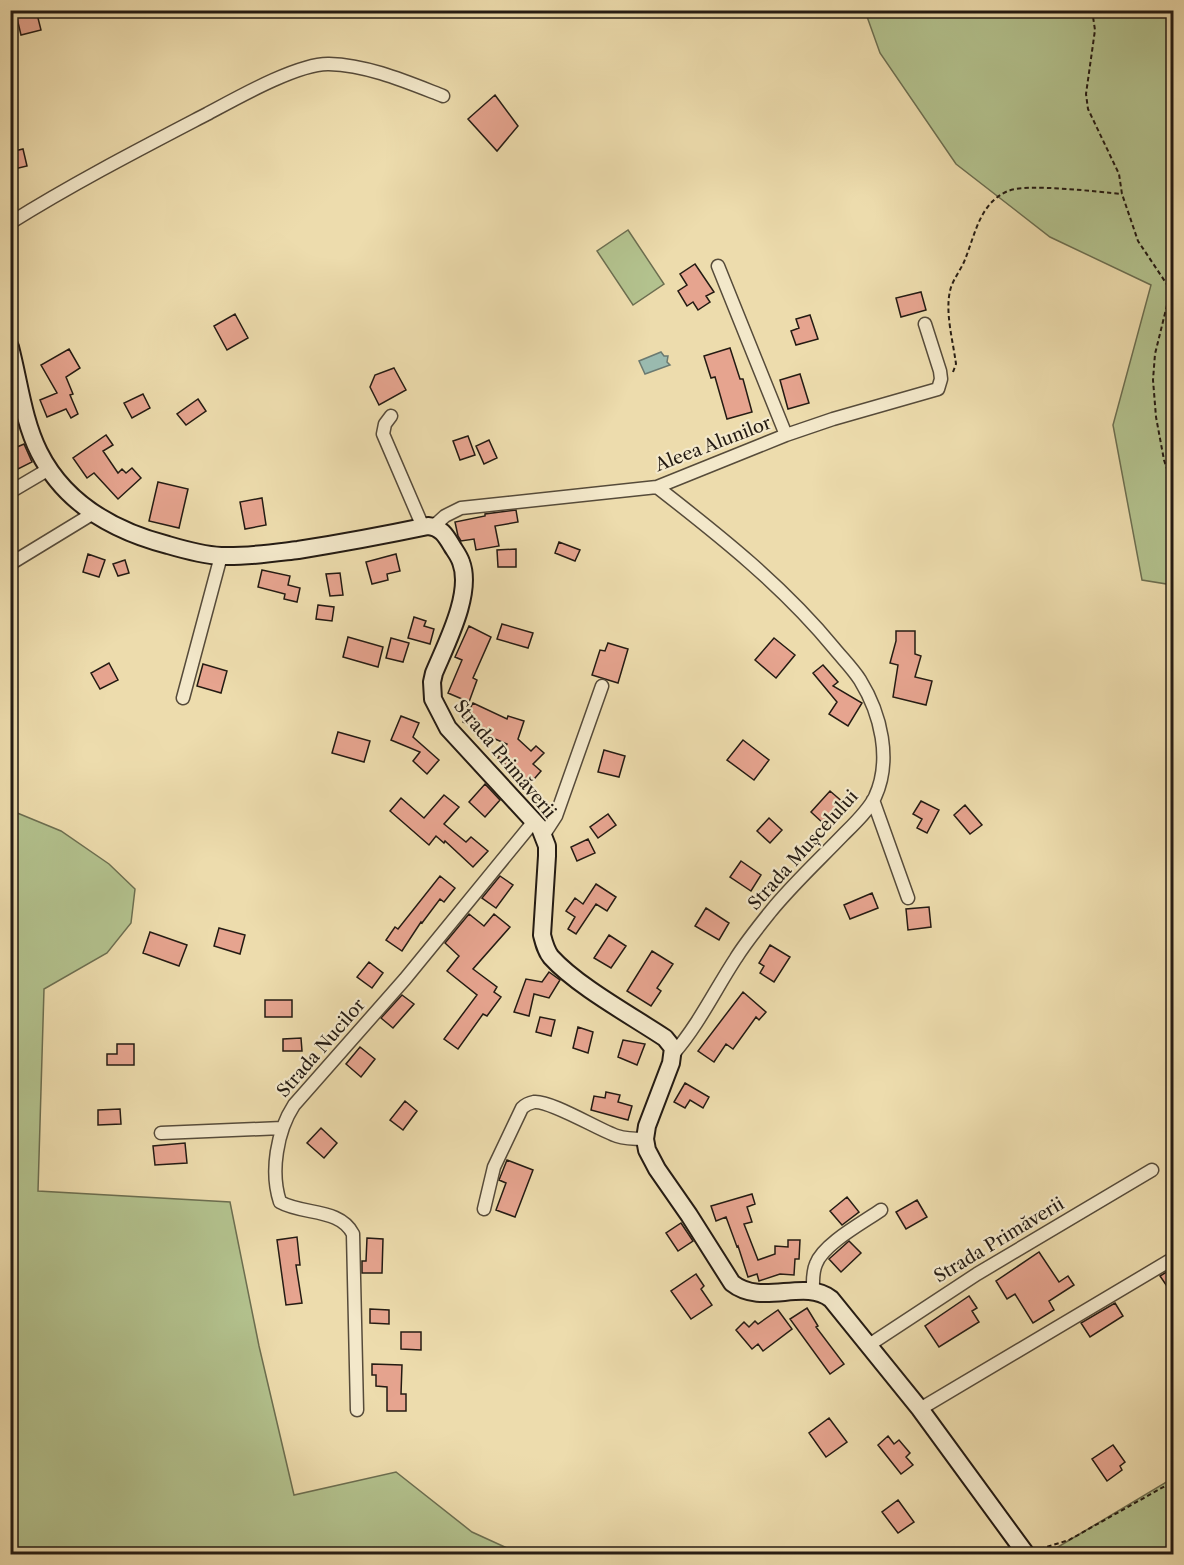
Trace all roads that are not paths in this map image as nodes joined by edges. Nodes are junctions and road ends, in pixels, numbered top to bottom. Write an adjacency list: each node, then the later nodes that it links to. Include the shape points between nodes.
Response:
1 (443, 96): 2 (street, via 361,69 327,64 298,71 248,92 134,151)
2 (10, 223)
3 (718, 266): 7 (street)
4 (925, 324): 7 (street, Aleea Alunilor, via 940,371 938,389)
5 (10, 347): 8 (street, via 27,423)
6 (391, 416): 12 (street, via 384,434)
7 (786, 435): 9 (street, Aleea Alunilor)
8 (49, 469): 10 (street); 11 (street)
9 (657, 487): 12 (street, Aleea Alunilor, via 461,508); 17 (street, Strada Mușcelului, via 779,589 860,680 878,718 883,745 884,771)
10 (10, 492)
11 (92, 514): 13 (street, via 151,541); 14 (street)
12 (428, 527): 13 (street, via 261,555); 18 (street, Strada Primăverii, via 443,532 462,562 465,584 434,672 434,699 448,728)
13 (221, 556): 16 (street)
14 (10, 564)
15 (602, 686): 19 (street, via 556,816)
16 (183, 698)
17 (873, 800): 20 (street); 21 (street, Strada Mușcelului, via 754,932)
18 (535, 820): 19 (street, Strada Primăverii); 22 (street, Strada Nucilor, via 405,979 294,1106)
19 (543, 836): 21 (street, Strada Primăverii, via 547,856 542,935 550,956 670,1043)
20 (908, 898)
21 (674, 1053): 24 (street)
22 (282, 1128): 23 (street); 32 (street, Strada Nucilor, via 276,1168 280,1202 335,1218 347,1224 353,1234)
23 (161, 1133)
24 (645, 1139): 26 (street, via 617,1136 536,1101 527,1104 494,1167); 29 (street, via 651,1159 732,1282 752,1293)
25 (1152, 1170): 30 (street, Strada Primăverii, via 977,1274)
26 (484, 1209)
27 (881, 1210): 29 (street, via 820,1255 813,1275)
28 (1173, 1257): 31 (street)
29 (813, 1292): 30 (street, via 831,1299)
30 (868, 1345): 31 (street)
31 (920, 1409): 33 (street)
32 (357, 1410)
33 (1021, 1552)

